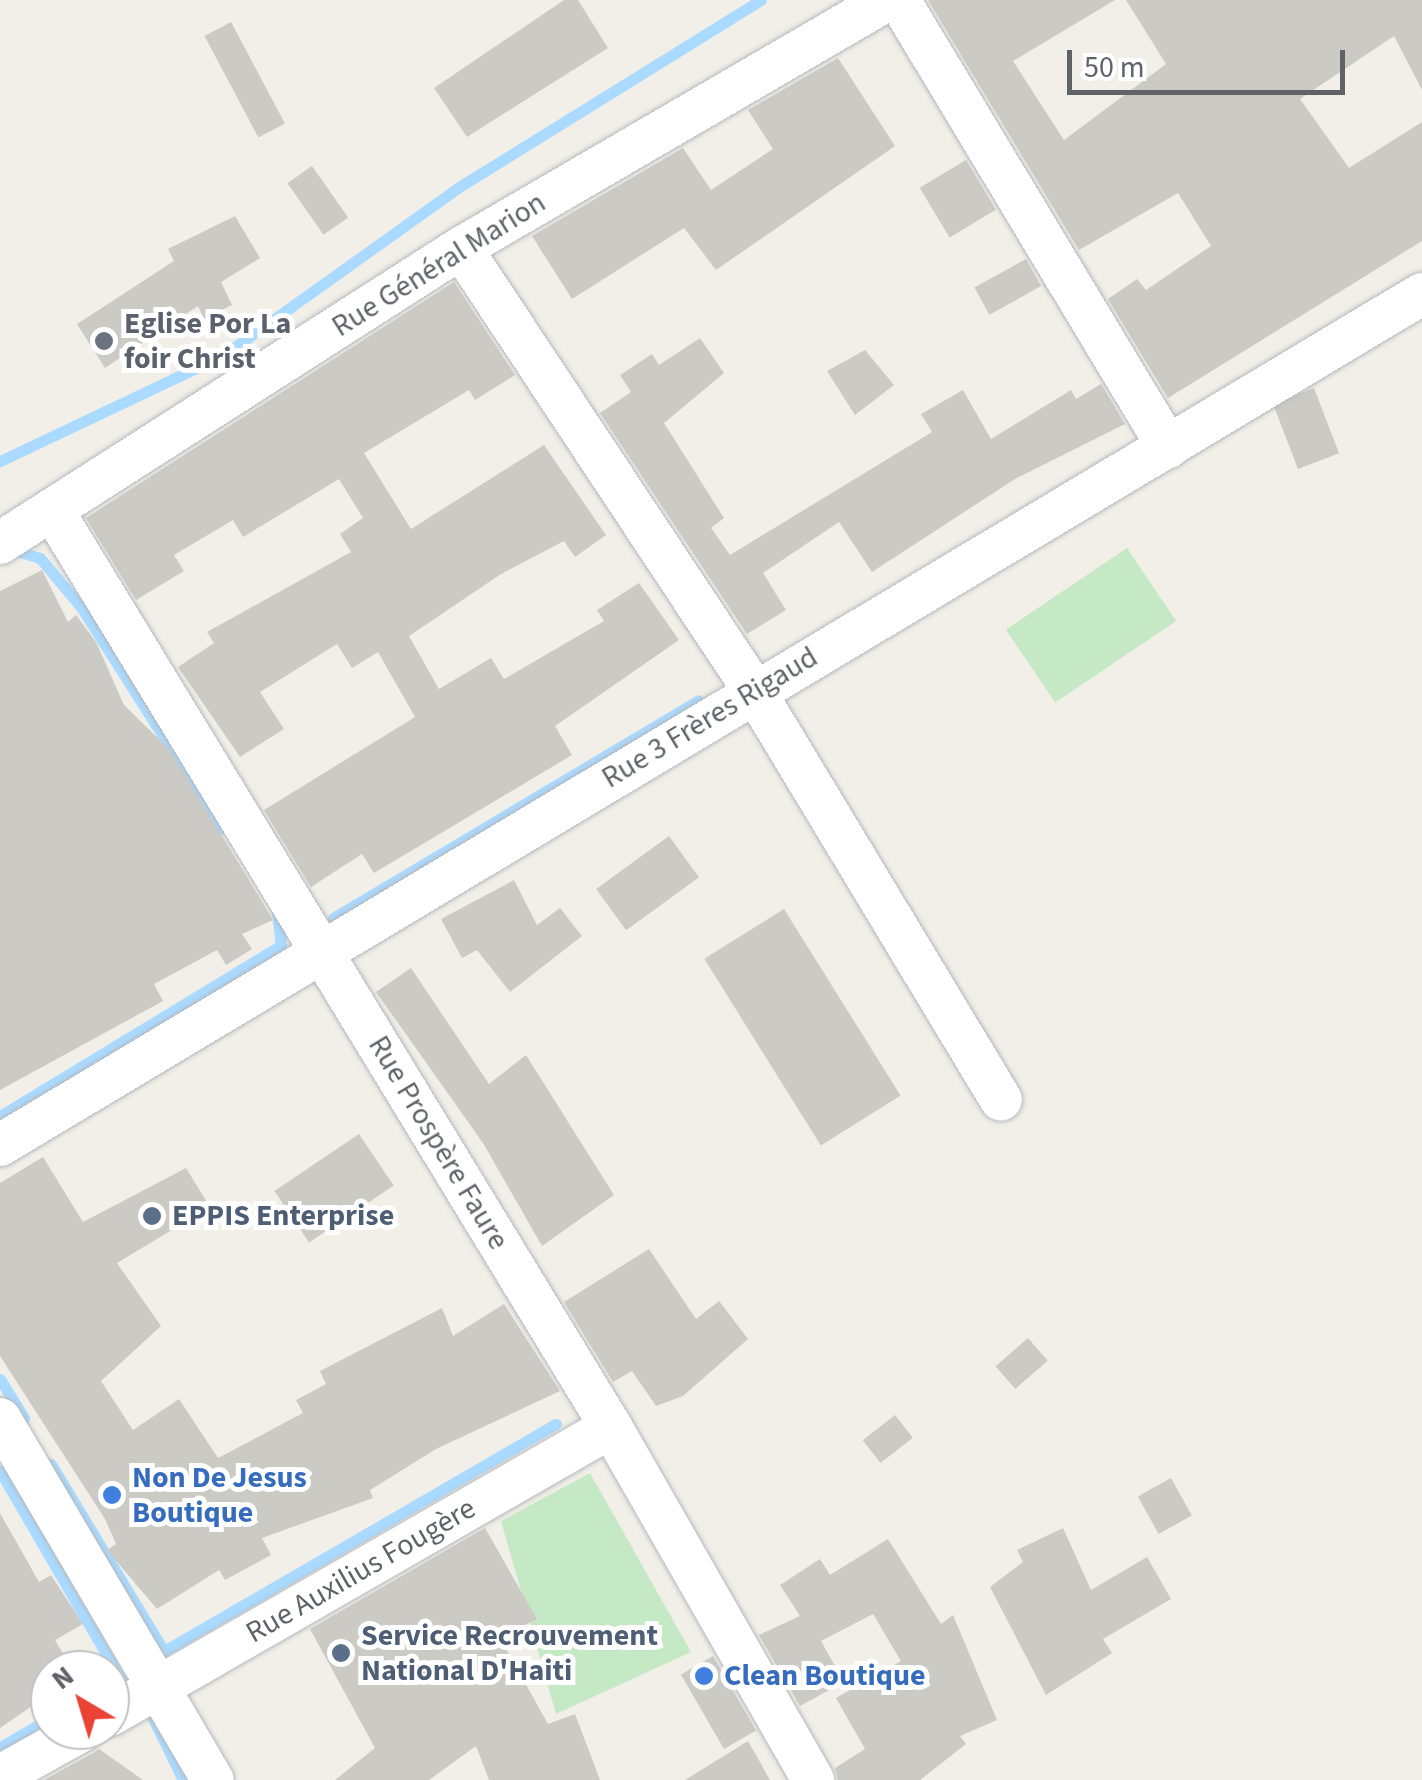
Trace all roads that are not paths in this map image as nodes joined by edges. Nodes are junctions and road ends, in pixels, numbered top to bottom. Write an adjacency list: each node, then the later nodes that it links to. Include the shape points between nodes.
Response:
1 (888, 0): 3 (street, Rue Général Marion)
2 (899, 0): 5 (street)
3 (461, 248): 6 (street, Rue Général Marion); 8 (street)
4 (1422, 294): 5 (street, Rue 3 Frères Rigaud)
5 (1168, 446): 8 (street, Rue 3 Frères Rigaud)
6 (53, 511): 7 (street, Rue Général Marion); 9 (street, Rue Prospère Faure)
7 (0, 543)
8 (755, 692): 9 (street, Rue 3 Frères Rigaud); 10 (street)
9 (319, 949): 11 (street, Rue 3 Frères Rigaud); 13 (street, Rue Prospère Faure)
10 (1000, 1100)
11 (0, 1145)
12 (0, 1419): 14 (street)
13 (611, 1427): 14 (street, Rue Auxilius Fougère); 19 (street, Rue Prospère Faure)
14 (160, 1687): 15 (street, Rue Auxilius Fougère); 18 (street)
15 (130, 1704)
16 (47, 1750): 17 (street)
17 (0, 1776)
18 (214, 1780)
19 (813, 1780)

